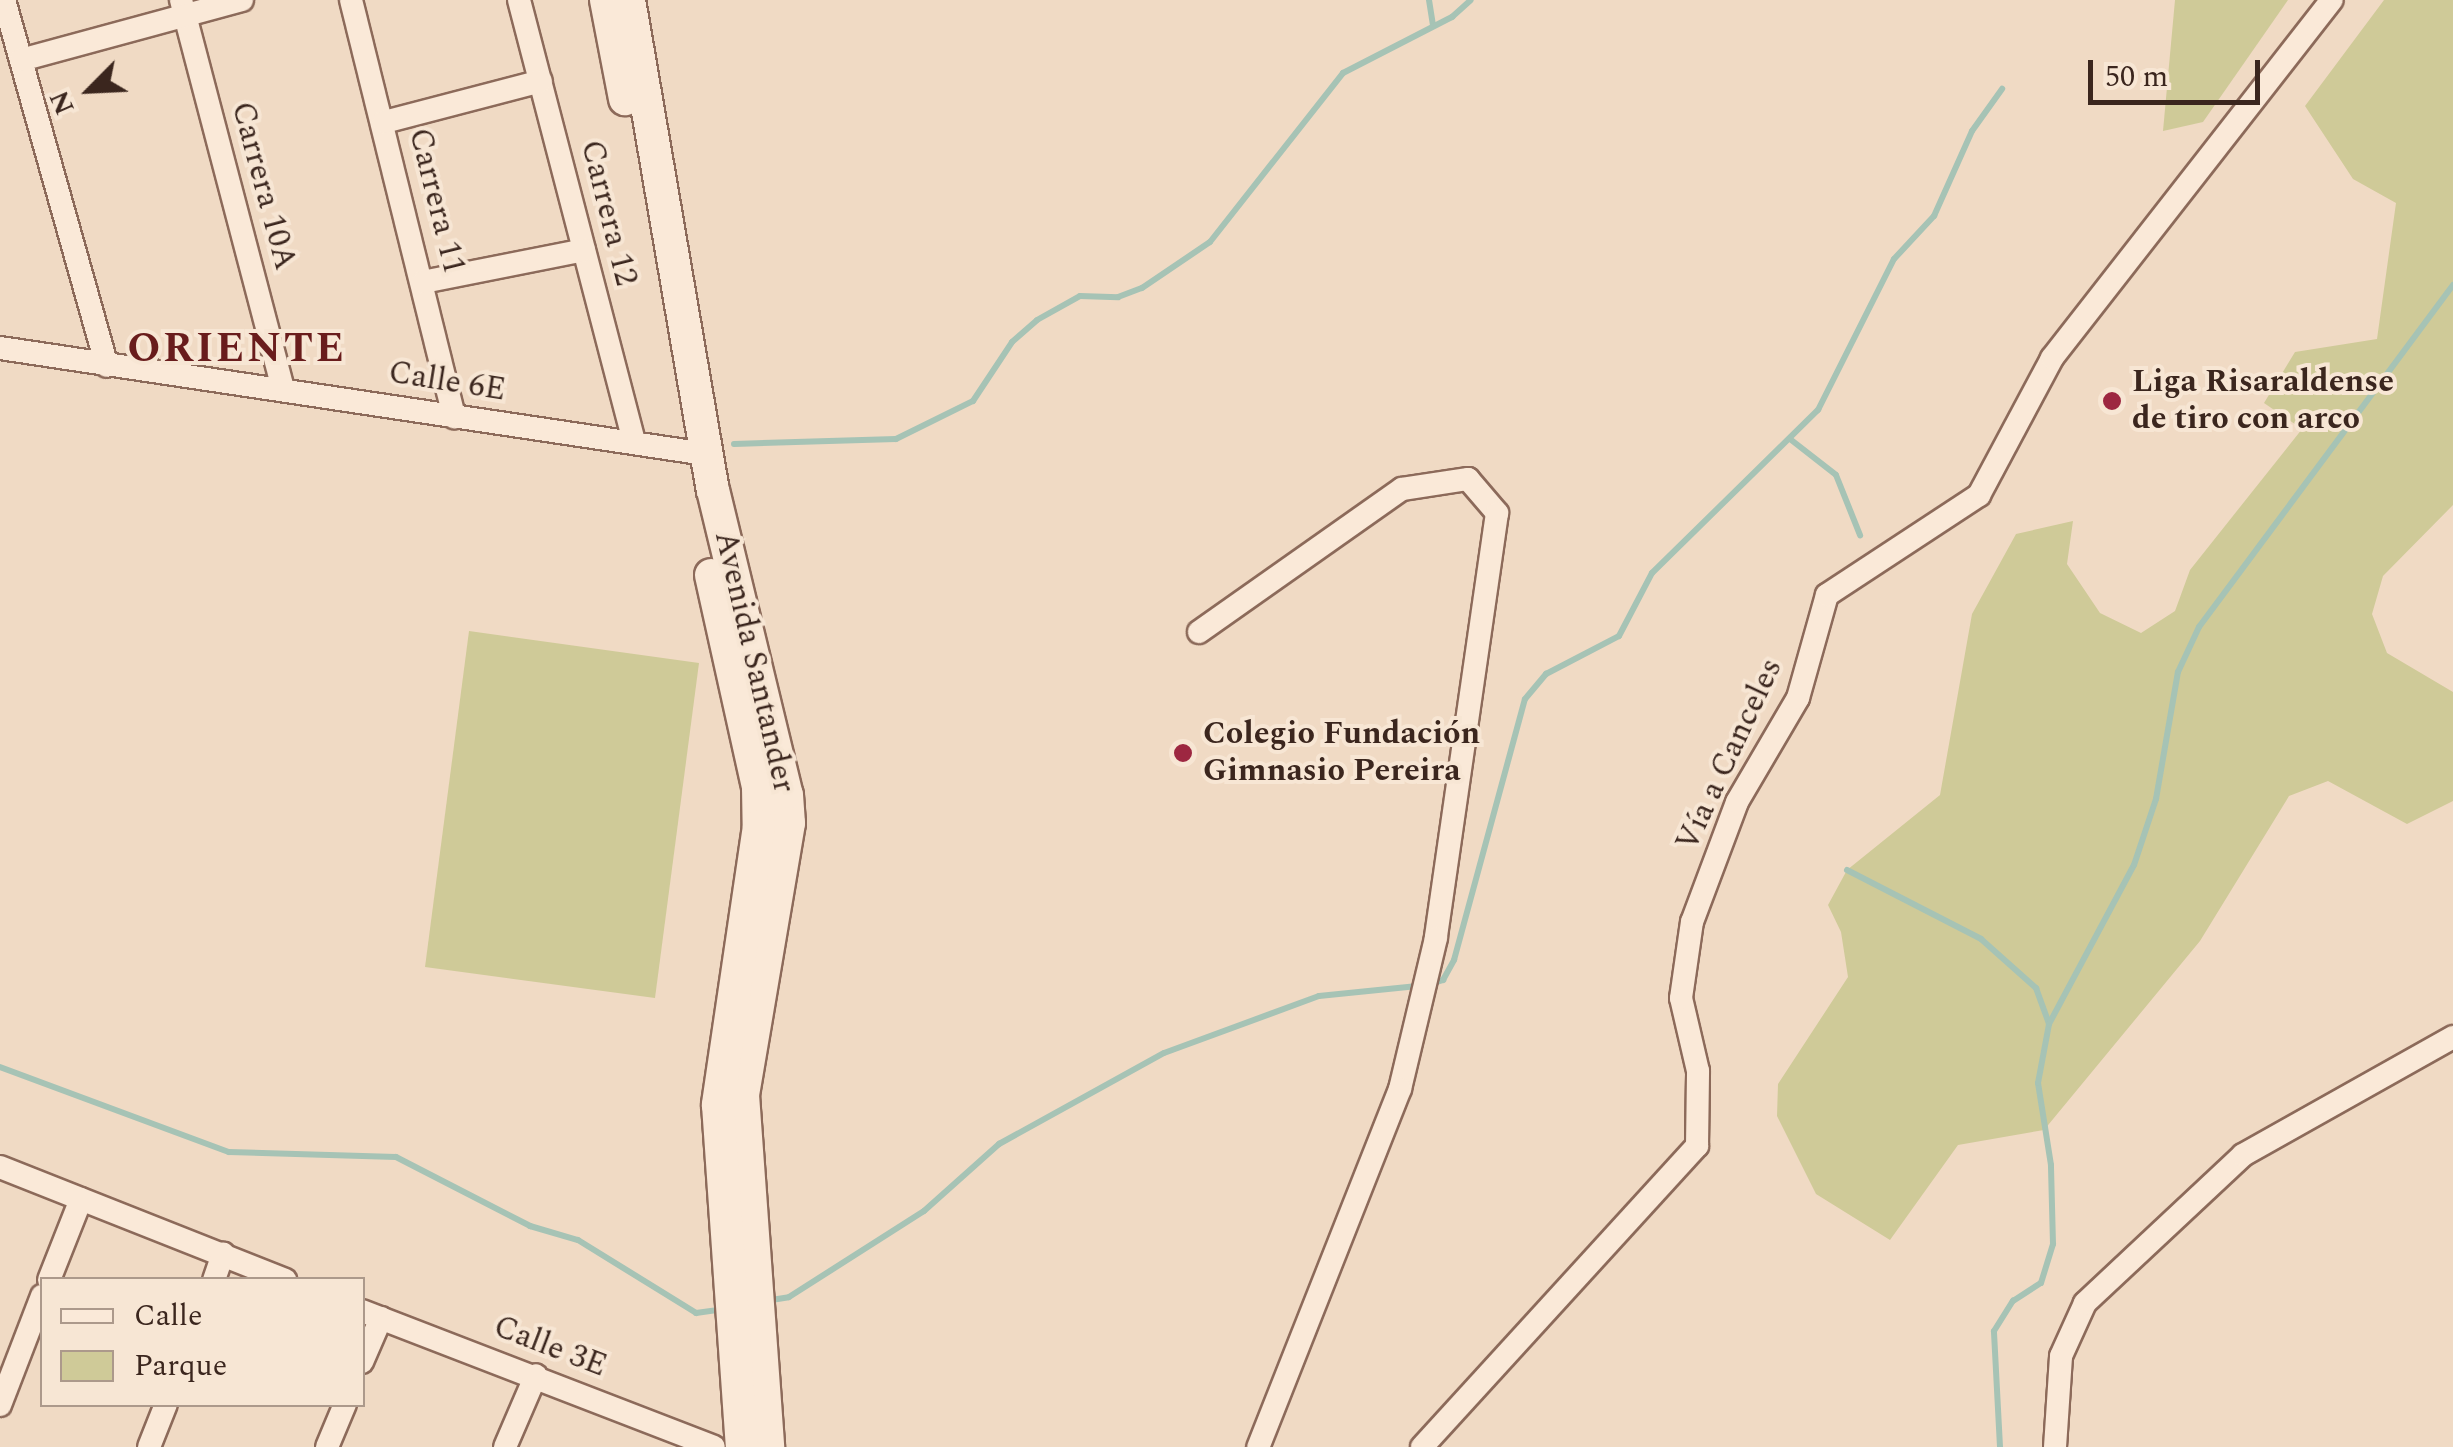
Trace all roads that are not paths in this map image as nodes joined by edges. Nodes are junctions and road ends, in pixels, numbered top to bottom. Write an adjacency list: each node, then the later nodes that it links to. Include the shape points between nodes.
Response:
1 (4, 0): 9 (street)
2 (242, 0): 7 (street)
3 (351, 0): 11 (street, Carrera 11)
4 (519, 0): 10 (street, Carrera 12)
5 (606, 0): 8 (street, Avenida Santander)
6 (2332, 0): 43 (street, Vía a Canceles, via 2052,358 1979,495 1827,595 1798,698 1737,802 1692,922 1681,998 1698,1071 1696,1146)
7 (183, 7): 9 (street); 16 (street, Carrera 10A)
8 (633, 14): 19 (street, Avenida Santander)
9 (21, 60): 15 (street)
10 (541, 81): 11 (street); 12 (street, Carrera 12)
11 (384, 122): 13 (street, Carrera 11)
12 (584, 250): 13 (street); 18 (street, Carrera 12)
13 (422, 282): 17 (street, Carrera 11)
14 (0, 348): 15 (street, Calle 6E)
15 (106, 366): 16 (street, Calle 6E)
16 (283, 388): 17 (street, Calle 6E)
17 (454, 418): 18 (street, Calle 6E)
18 (634, 442): 19 (street, Calle 6E)
19 (696, 452): 40 (street, Avenida Santander, via 758,786 759,826 718,1104); 41 (street, Avenida Santander, via 787,795 788,824 743,1096)
20 (1199, 632): 42 (street, via 1402,489 1468,479 1497,513 1436,938 1400,1089)
21 (2453, 1036): 44 (street, via 2243,1156 2086,1303 2060,1356)
22 (0, 1167): 23 (street)
23 (80, 1199): 24 (street); 25 (street)
24 (224, 1254): 26 (street); 27 (street)
25 (50, 1277)
26 (215, 1277)
27 (278, 1277)
28 (40, 1301): 32 (street)
29 (372, 1314): 30 (street); 31 (street, Calle 3E)
30 (365, 1348)
31 (536, 1376): 35 (street, Calle 3E); 38 (street)
32 (0, 1405)
33 (165, 1407): 36 (street)
34 (343, 1407): 37 (street)
35 (676, 1440): 39 (street, Calle 3E)
36 (149, 1447)
37 (327, 1447)
38 (505, 1447)
39 (714, 1447)
40 (742, 1447)
41 (768, 1447)
42 (1258, 1447)
43 (1422, 1447)
44 (2055, 1447)

